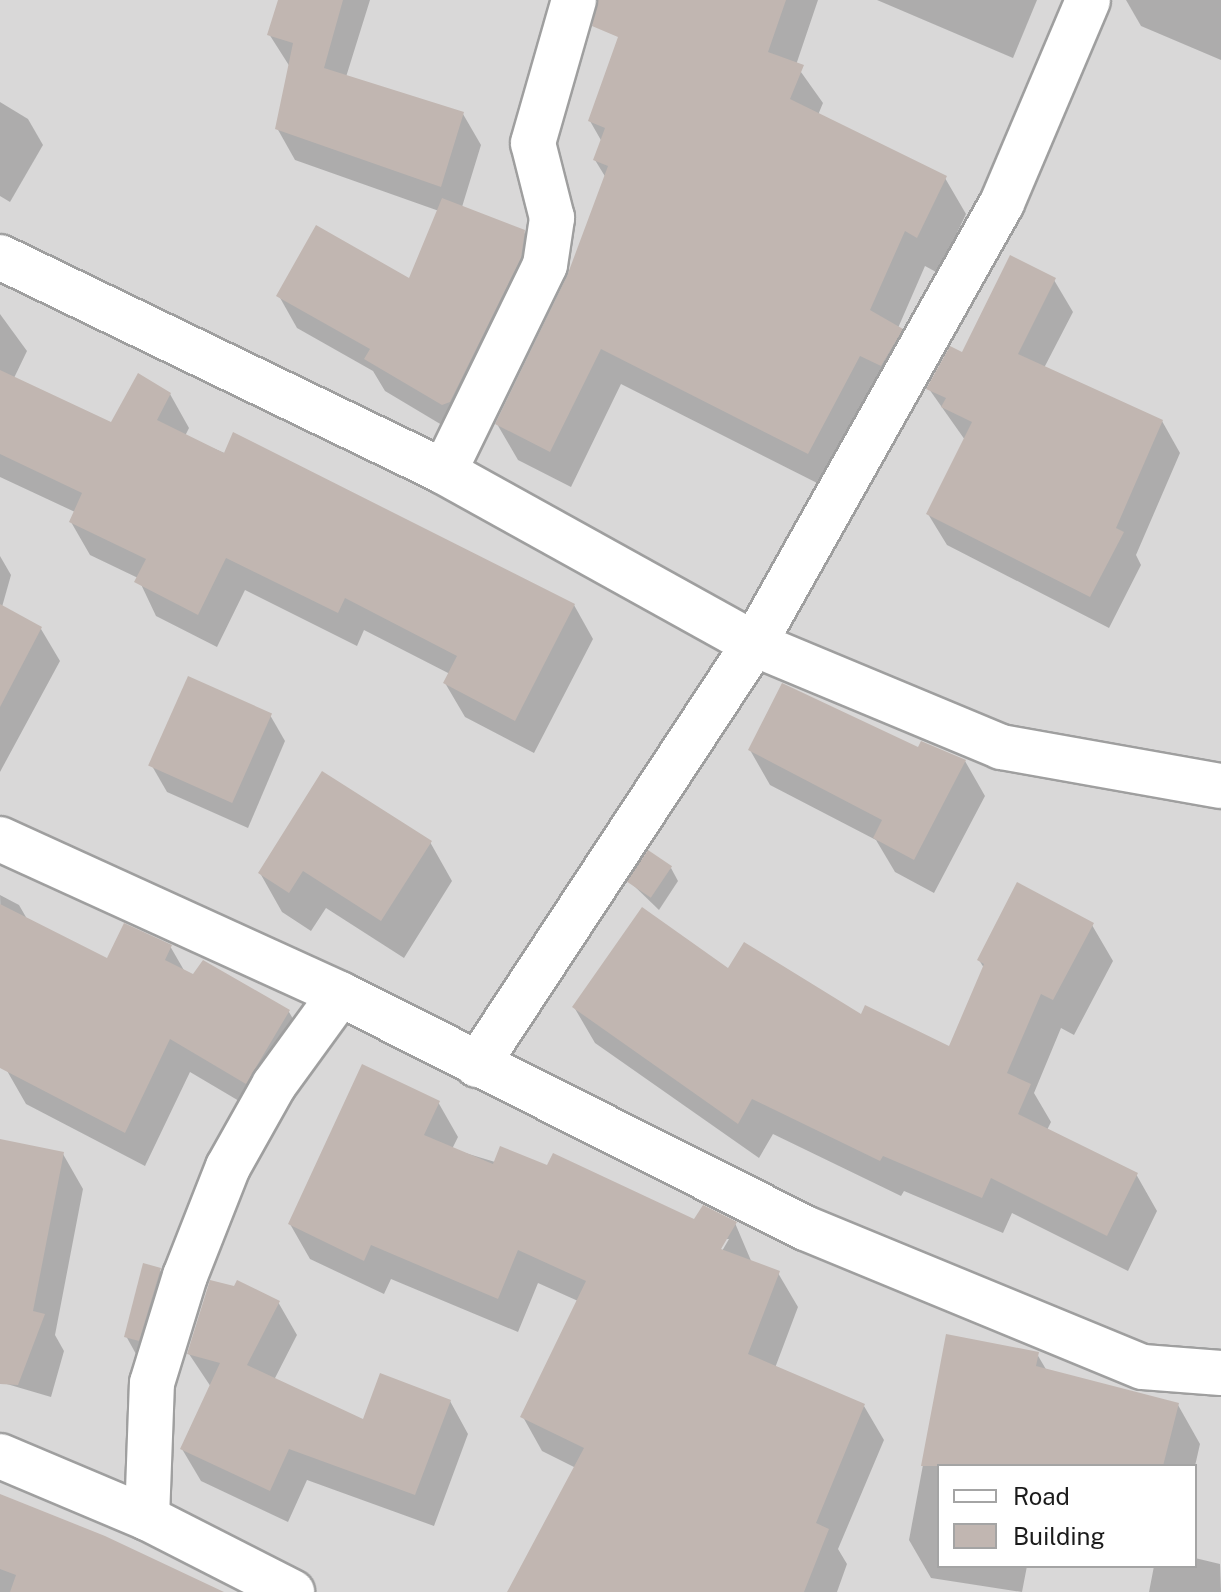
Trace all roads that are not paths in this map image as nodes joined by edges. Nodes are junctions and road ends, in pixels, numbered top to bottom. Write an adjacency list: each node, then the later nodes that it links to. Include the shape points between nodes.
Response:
1 (574, 0): 4 (street, via 533,143 552,218 545,265)
2 (1088, 0): 5 (street, via 1002,203)
3 (0, 257): 4 (street)
4 (444, 472): 5 (street)
5 (754, 644): 6 (street, via 1001,747); 9 (street)
6 (1221, 786)
7 (0, 839): 8 (street)
8 (340, 994): 9 (street); 12 (street, via 274,1085 228,1167 185,1276 152,1383)
9 (477, 1065): 10 (street, via 805,1228 1070,1340 1143,1367)
10 (1221, 1373)
11 (0, 1456): 12 (street)
12 (147, 1518): 13 (street)
13 (292, 1592)

